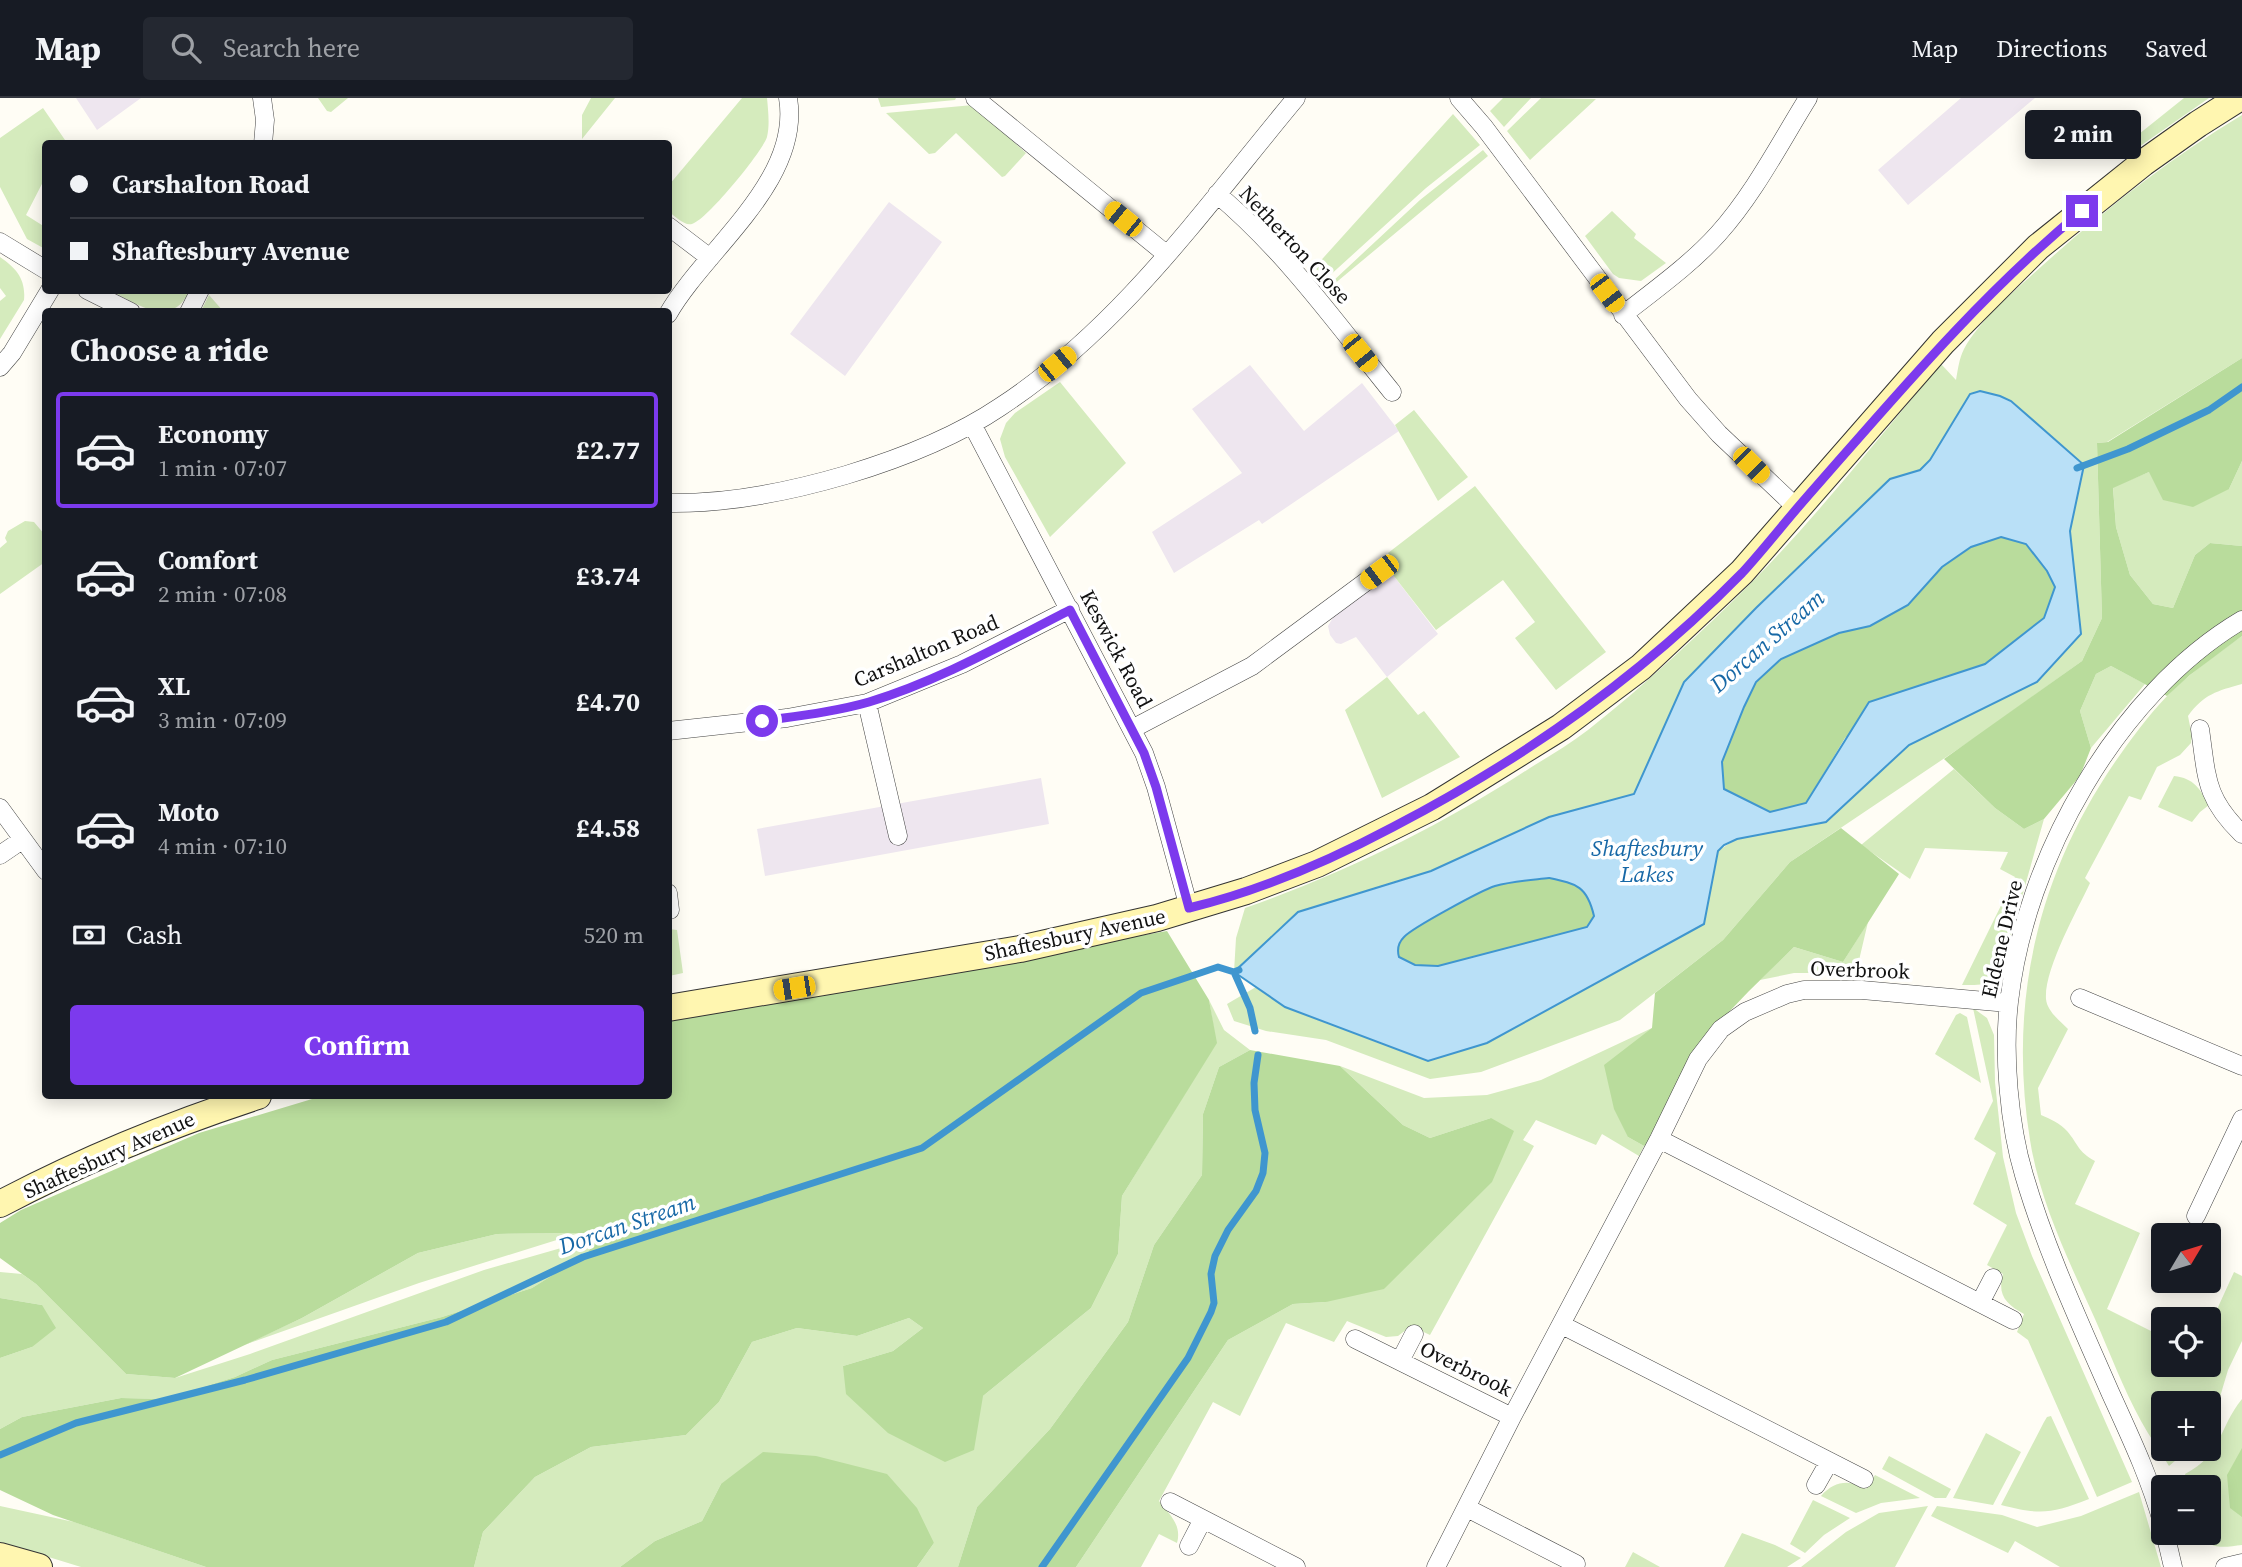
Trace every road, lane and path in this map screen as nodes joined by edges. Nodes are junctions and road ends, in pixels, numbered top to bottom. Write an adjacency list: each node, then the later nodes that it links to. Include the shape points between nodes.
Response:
1 (262, 98): 8 (street)
2 (788, 98): 13 (street, via 785,146 777,165)
3 (975, 98): 12 (street)
4 (1296, 98): 9 (street)
5 (1460, 98): 19 (street)
6 (1808, 98): 19 (street, via 1717,235)
7 (2239, 98): 24 (street, Shaftesbury Avenue, via 2151,157 2038,247 1943,342)
8 (263, 140)
9 (1217, 194): 12 (street); 21 (street, Netherton Close, via 1283,258)
10 (672, 229): 13 (street)
11 (0, 242): 14 (street)
12 (1166, 254): 22 (street, via 1090,336)
13 (710, 258): 18 (street)
14 (42, 268)
15 (48, 294): 20 (street)
16 (95, 294): 17 (street)
17 (123, 308)
18 (672, 309)
19 (1623, 315): 24 (street, via 1703,418)
20 (0, 367)
21 (1392, 392)
22 (972, 424): 23 (street, via 869,468 808,486 739,499); 26 (street, Keswick Road)
23 (672, 503)
24 (1797, 508): 38 (street, Shaftesbury Avenue, via 1742,572 1659,651 1548,737 1374,837 1317,864)
25 (1379, 572): 29 (street, via 1252,666)
26 (1070, 610): 28 (street, Carshalton Road, via 962,664); 29 (street, Keswick Road)
27 (2242, 620): 40 (street, Eldene Drive, via 2160,686 2084,785 2041,872)
28 (867, 703): 31 (street, Carshalton Road); 34 (street)
29 (1132, 729): 38 (street, Keswick Road, via 1156,787)
30 (2200, 729): 33 (street, via 2209,789)
31 (672, 732)
32 (0, 808): 35 (street)
33 (2242, 834)
34 (898, 836)
35 (22, 840): 36 (street); 37 (street)
36 (0, 855)
37 (42, 867)
38 (1189, 908): 41 (street, Shaftesbury Avenue, via 1020,949)
39 (2081, 998): 42 (street)
40 (2008, 1003): 45 (street, Overbrook, via 1824,988 1787,994 1745,1012 1721,1029 1698,1059); 58 (street, Eldene Drive, via 2007,1078 2024,1174 2054,1265)
41 (672, 1007)
42 (2242, 1066)
43 (249, 1099): 46 (street, Shaftesbury Avenue, via 170,1125)
44 (2242, 1119): 47 (street)
45 (1659, 1139): 49 (street); 51 (street, Overbrook)
46 (0, 1204)
47 (2196, 1216)
48 (1993, 1278): 49 (street)
49 (1980, 1303): 50 (street)
50 (2013, 1320)
51 (1562, 1325): 55 (street, Overbrook); 56 (street)
52 (1414, 1334): 54 (street, Overbrook)
53 (1355, 1339): 54 (street, Overbrook)
54 (1400, 1361): 55 (street, Overbrook)
55 (1512, 1417): 61 (street, Overbrook)
56 (1829, 1462): 57 (street); 59 (street)
57 (1864, 1479)
58 (2151, 1482)
59 (1816, 1485)
60 (1170, 1502): 62 (street)
61 (1467, 1508): 67 (street); 70 (street, Overbrook)
62 (1203, 1519): 64 (street); 69 (street)
63 (2168, 1545): 71 (street)
64 (1189, 1546)
65 (0, 1556): 68 (street)
66 (2242, 1563): 72 (street)
67 (1578, 1566)
68 (39, 1567)
69 (1296, 1567)
70 (1436, 1567)
71 (2173, 1567)
72 (2225, 1567)

